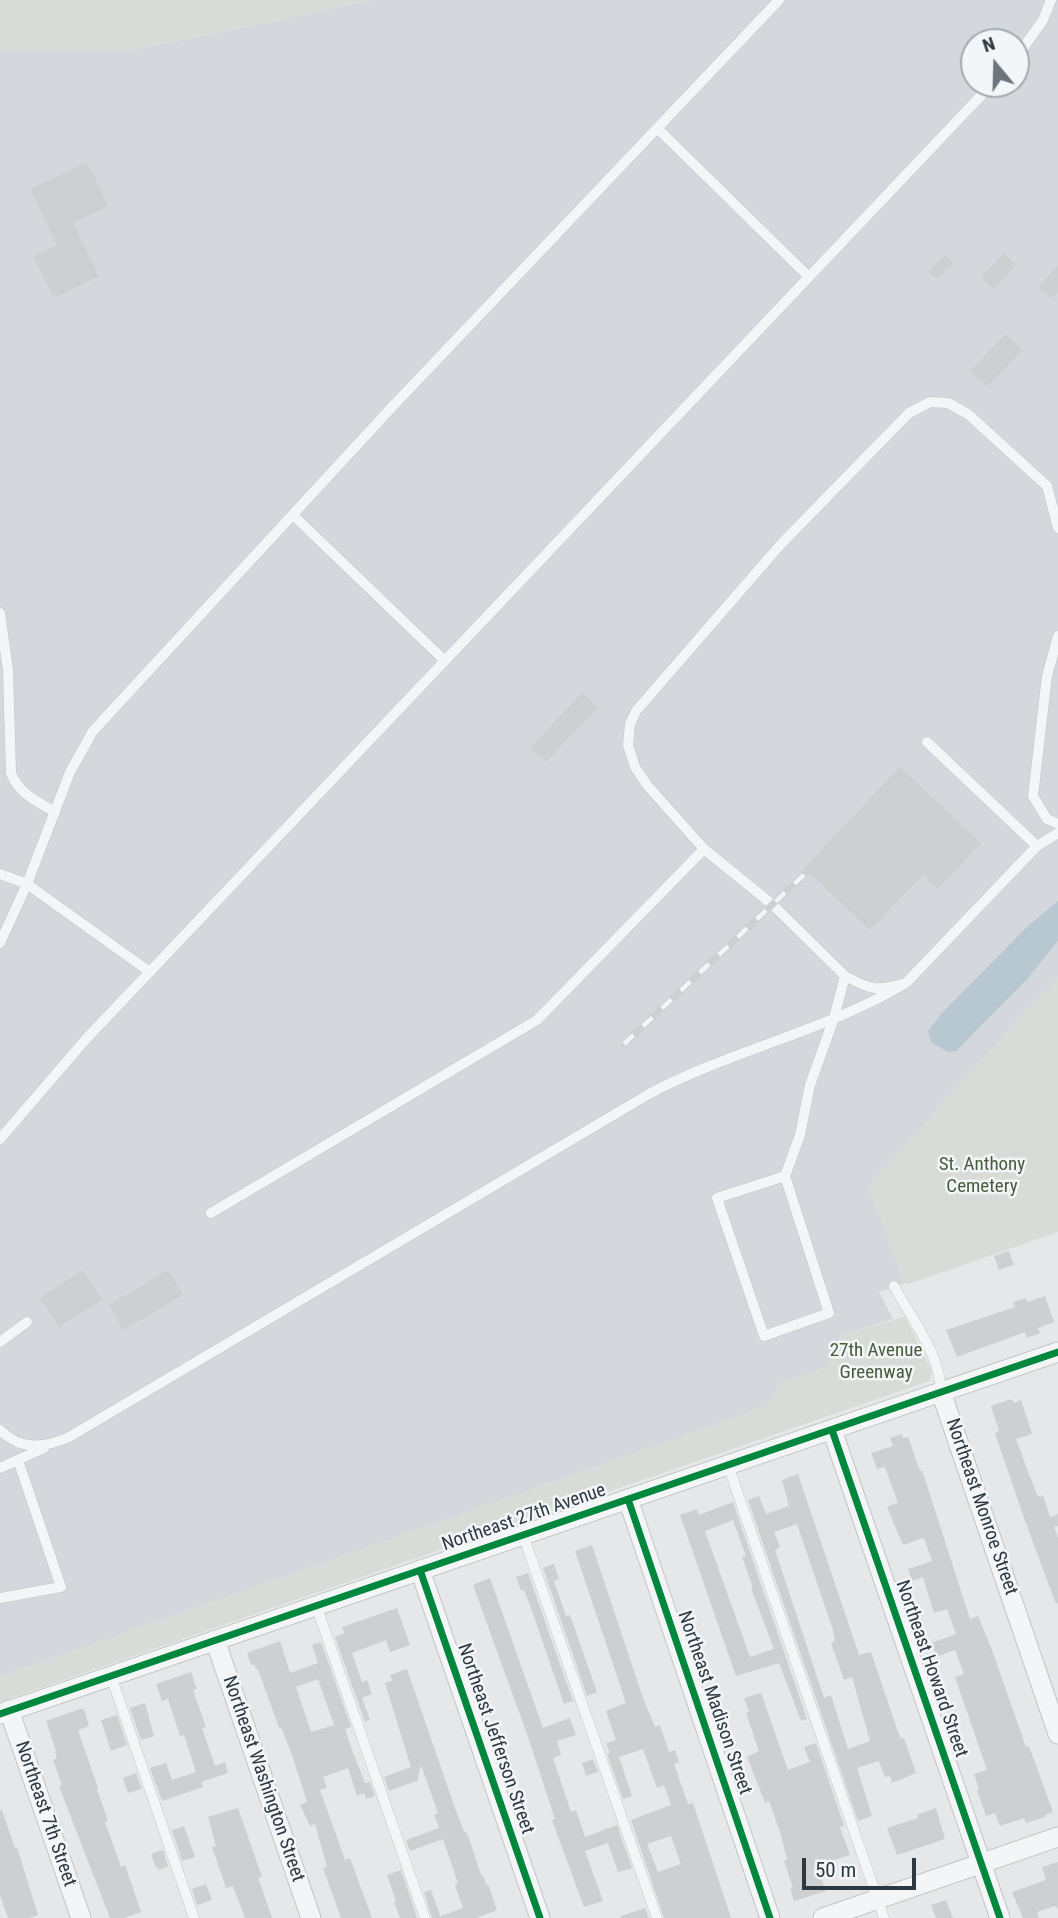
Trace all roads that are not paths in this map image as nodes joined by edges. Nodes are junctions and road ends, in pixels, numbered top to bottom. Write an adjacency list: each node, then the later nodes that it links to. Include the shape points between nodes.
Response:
1 (779, 0): 5 (lane)
2 (1051, 0): 3 (lane)
3 (1030, 38)
4 (979, 98): 6 (lane)
5 (657, 128): 6 (lane); 7 (lane)
6 (809, 277): 11 (lane)
7 (292, 514): 11 (lane); 13 (lane, via 93,731)
8 (1058, 528): 17 (lane, via 1047,486 968,414 948,403 930,401 909,413 782,544 636,711 628,745 635,767)
9 (0, 613): 13 (lane, via 8,670 11,774 24,793)
10 (1058, 636): 14 (lane, via 1047,677 1033,796 1047,819)
11 (445, 661): 21 (lane)
12 (927, 742): 16 (lane)
13 (55, 812): 19 (lane)
14 (1058, 824)
15 (1058, 833): 16 (lane)
16 (1037, 846): 23 (lane)
17 (704, 849): 22 (lane, via 773,905); 27 (lane, via 537,1020)
18 (0, 874): 19 (lane)
19 (27, 884): 20 (lane); 21 (lane)
20 (0, 943)
21 (150, 972): 25 (lane)
22 (845, 976): 23 (lane, via 883,990); 24 (lane)
23 (906, 983): 24 (lane)
24 (834, 1018): 26 (lane); 35 (lane, via 649,1094)
25 (0, 1139)
26 (785, 1176): 26 (lane, via 829,1313 764,1336 717,1198)
27 (211, 1213)
28 (894, 1286): 32 (lane, Northeast Monroe Street, via 928,1343 941,1375)
29 (27, 1322): 30 (lane)
30 (0, 1342)
31 (1058, 1352): 32 (street, Northeast 27th Avenue)
32 (942, 1392): 34 (street, Northeast 27th Avenue); 47 (street, Northeast Monroe Street)
33 (0, 1430): 35 (lane, via 24,1445)
34 (832, 1430): 37 (street, Northeast 27th Avenue); 49 (street, Northeast Howard Street)
35 (51, 1445): 36 (lane)
36 (18, 1460): 38 (lane); 42 (lane, via 61,1587)
37 (729, 1465): 39 (street, Northeast 27th Avenue); 50 (lane)
38 (0, 1468)
39 (628, 1499): 40 (street, Northeast 27th Avenue); 57 (street, Northeast Madison Street)
40 (523, 1535): 41 (street, Northeast 27th Avenue); 56 (lane)
41 (420, 1570): 43 (street, Northeast 27th Avenue); 55 (street, Northeast Jefferson Street)
42 (0, 1598)
43 (316, 1605): 44 (street, Northeast 27th Avenue); 54 (lane)
44 (215, 1640): 45 (street, Northeast 27th Avenue); 53 (street, Northeast Washington Street)
45 (110, 1675): 46 (street, Northeast 27th Avenue); 52 (lane)
46 (5, 1712): 51 (street, Northeast 7th Street)
47 (1058, 1734)
48 (1058, 1837): 49 (street)
49 (982, 1864): 50 (street); 60 (street, Northeast Howard Street)
50 (878, 1899): 58 (street); 59 (lane)
51 (81, 1918)
52 (194, 1918)
53 (311, 1918)
54 (425, 1918)
55 (541, 1918)
56 (657, 1918)
57 (770, 1918)
58 (823, 1918)
59 (884, 1918)
60 (1000, 1918)

